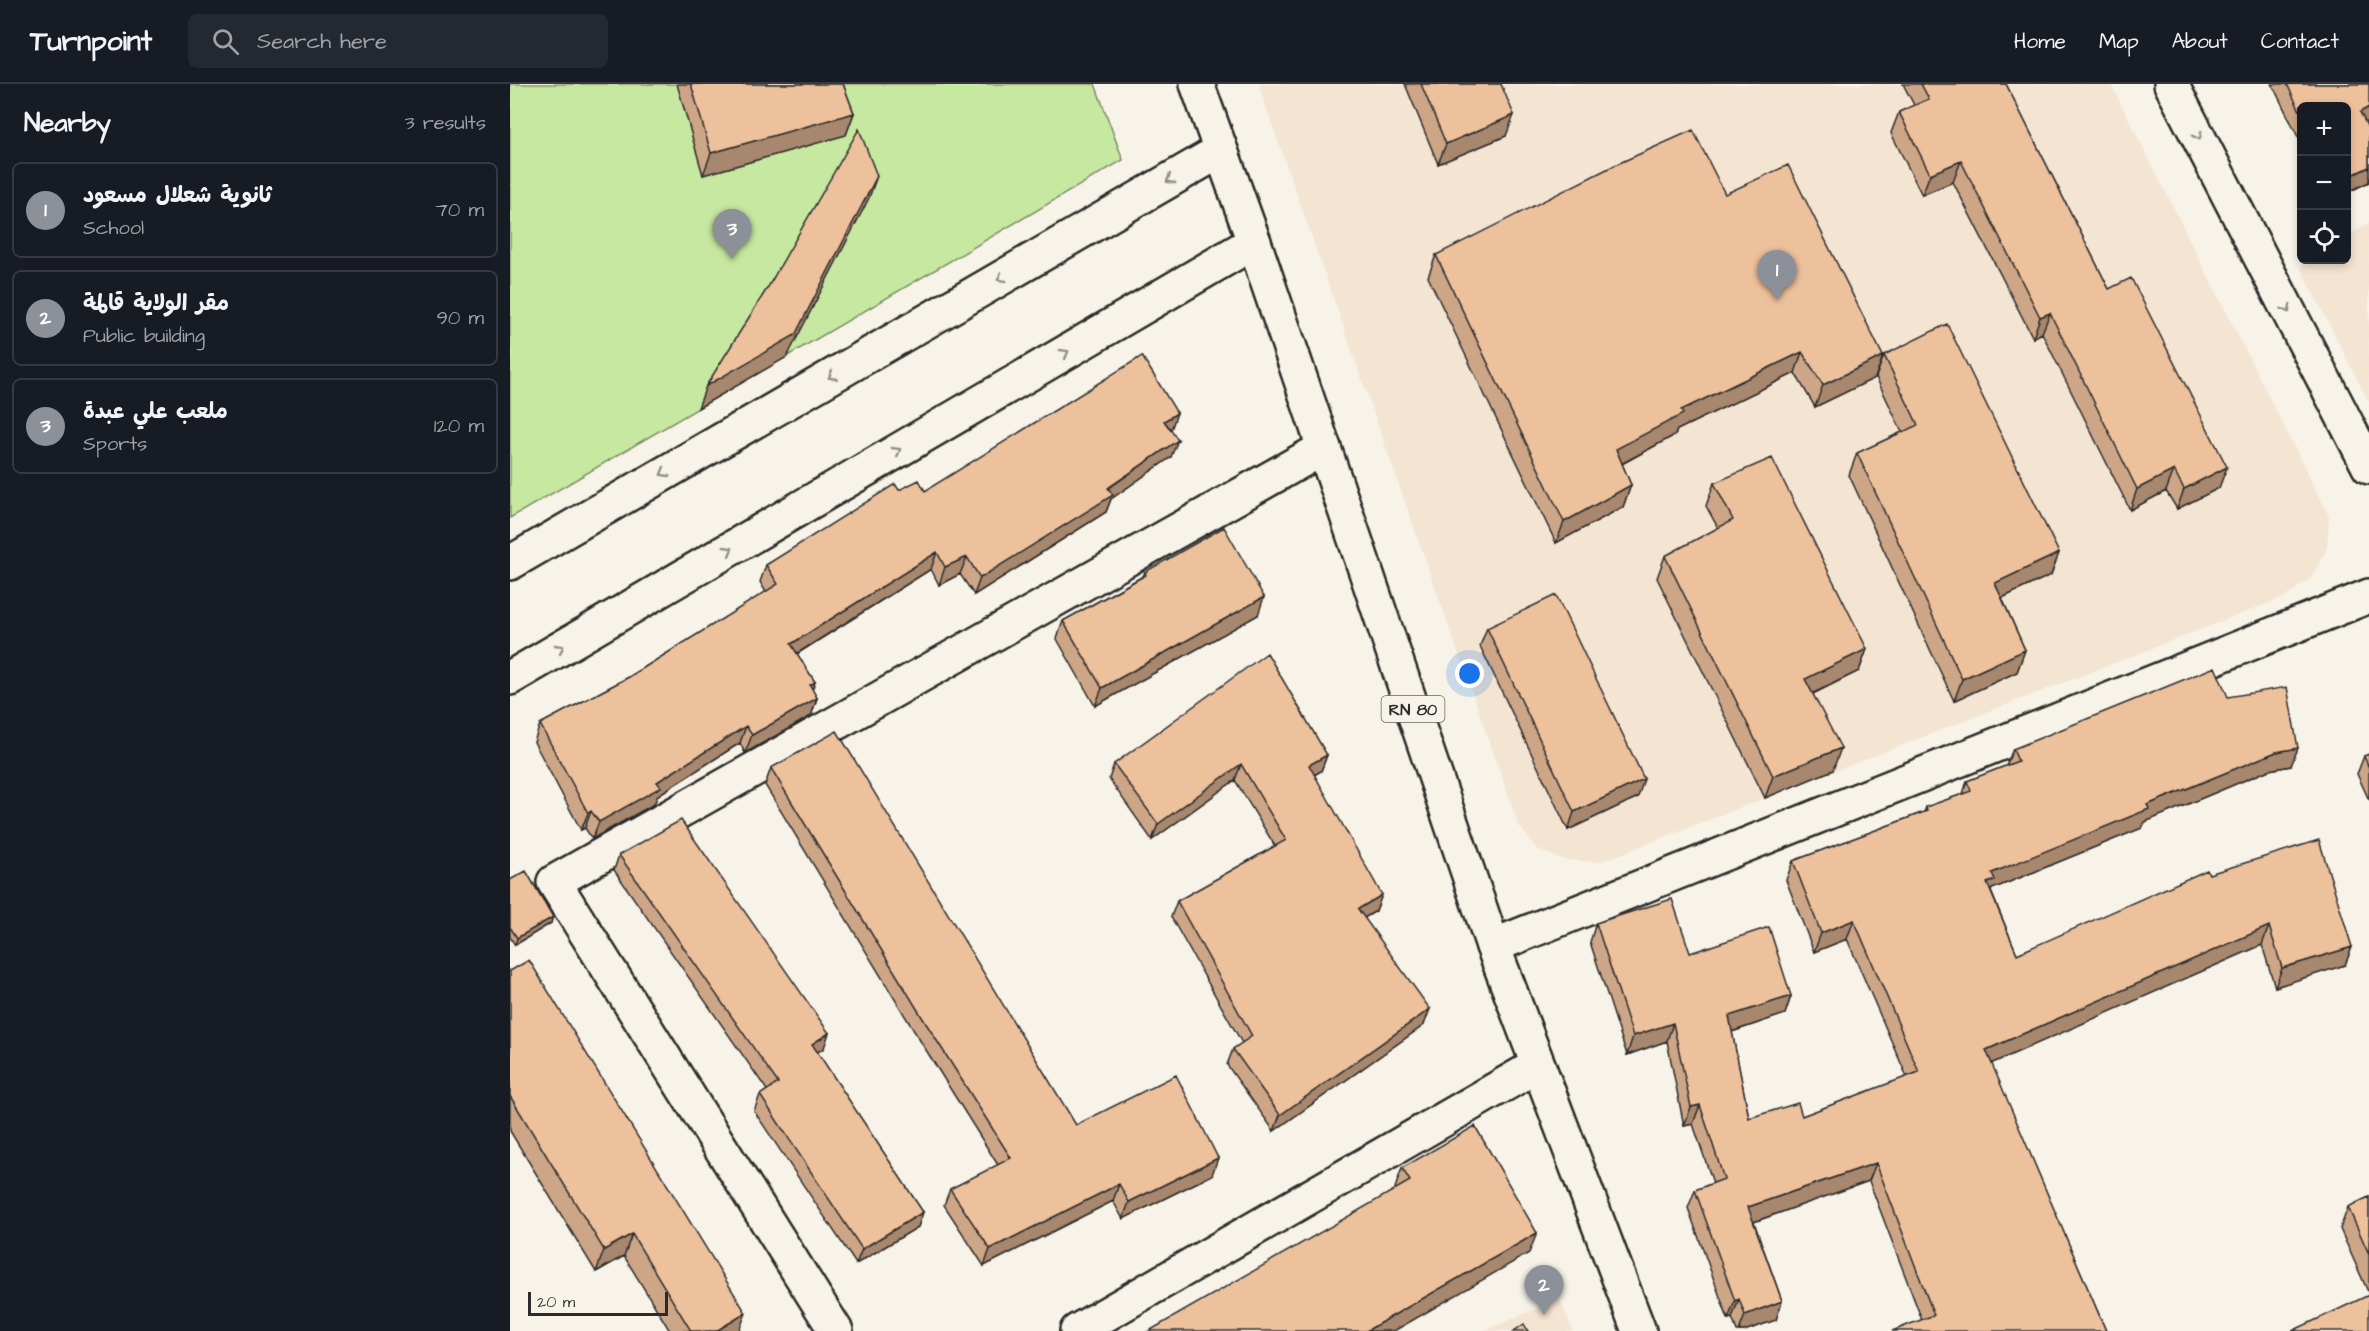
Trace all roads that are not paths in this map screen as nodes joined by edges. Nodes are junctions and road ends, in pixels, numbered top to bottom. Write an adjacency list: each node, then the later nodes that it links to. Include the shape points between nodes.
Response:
1 (1197, 84): 3 (street, RN 80)
2 (2171, 84): 6 (street, one-way to 6)
3 (1220, 151): 4 (street, RN 80); 7 (street, one-way to 7)
4 (1254, 242): 5 (street, RN 80); 9 (street, one-way to 4)
5 (1324, 448): 10 (street, RN 80); 12 (street, via 554,882)
6 (2369, 467)
7 (510, 563)
8 (2369, 596): 10 (street)
9 (510, 678)
10 (1493, 946): 11 (street, RN 80)
11 (1538, 1065): 13 (street); 14 (street, RN 80)
12 (836, 1331)
13 (1077, 1331)
14 (1639, 1331)

